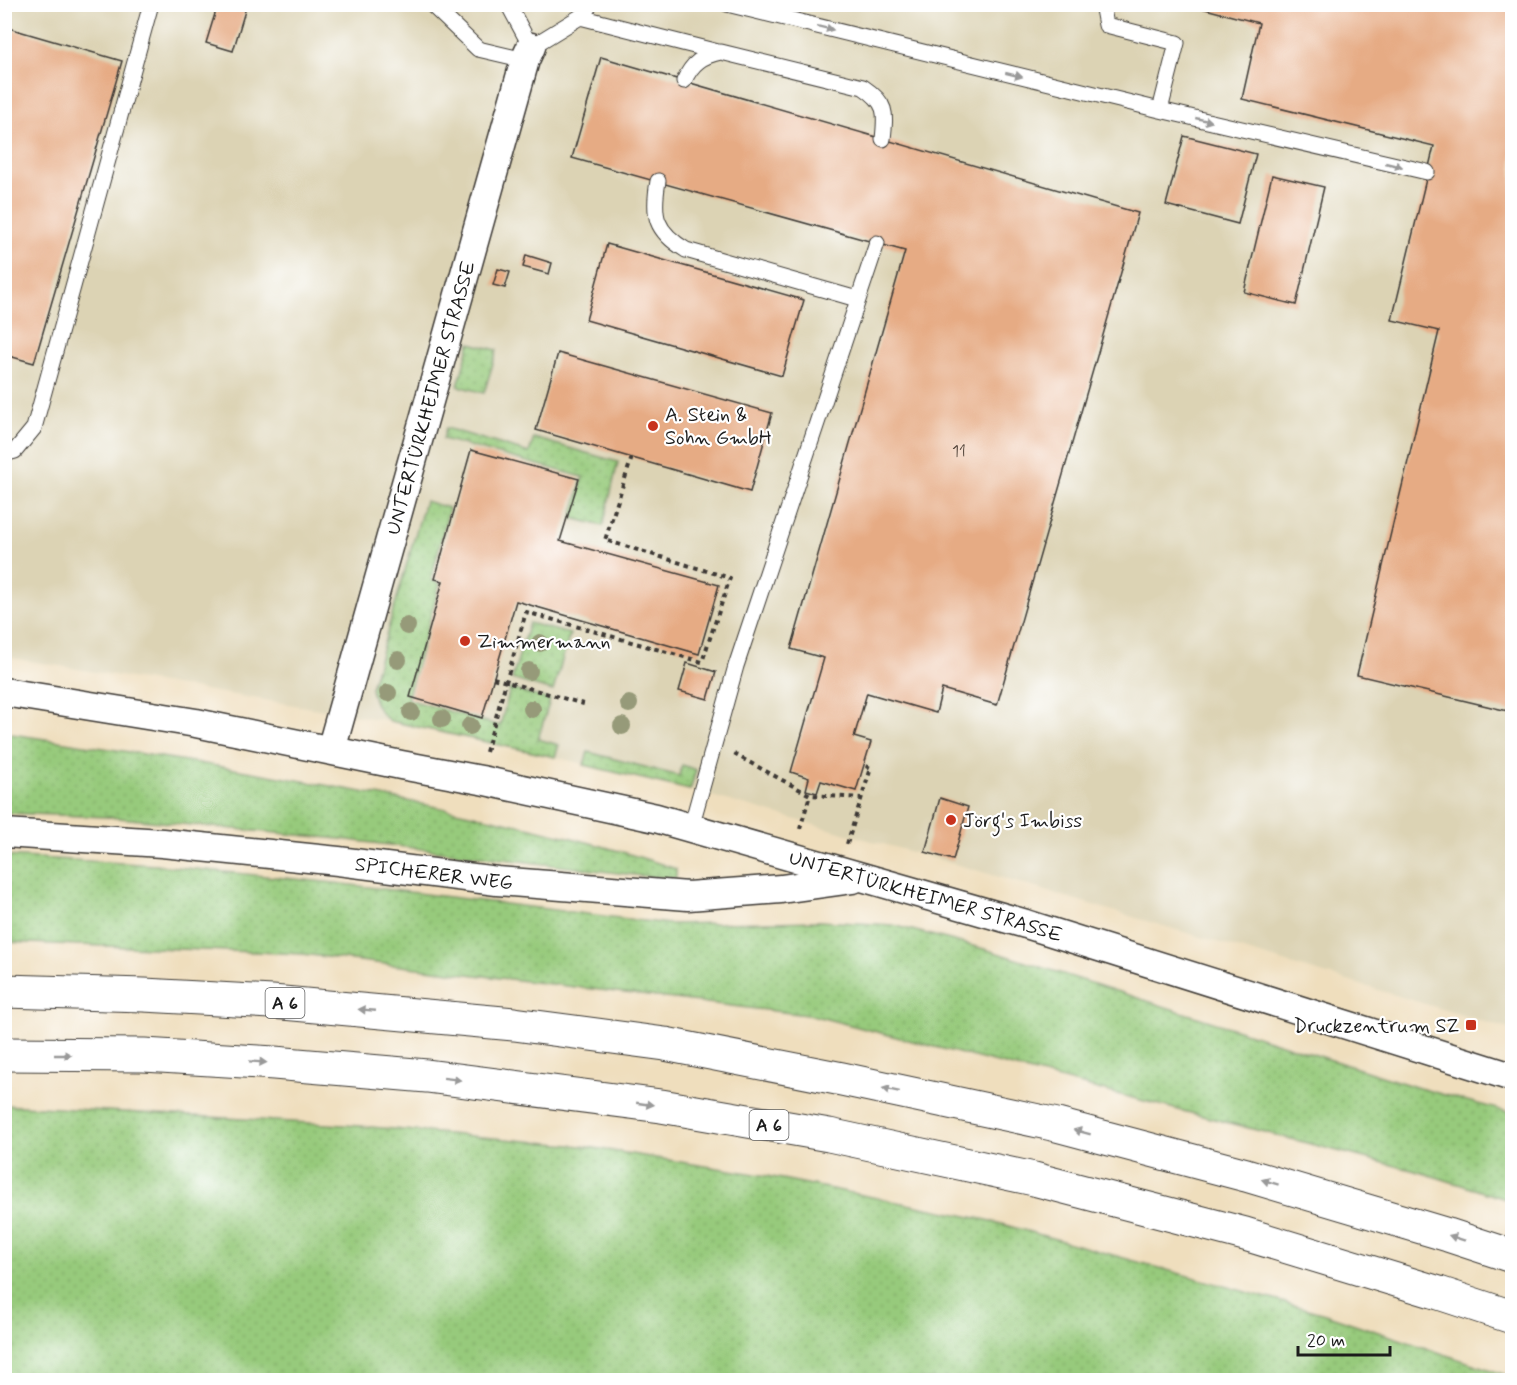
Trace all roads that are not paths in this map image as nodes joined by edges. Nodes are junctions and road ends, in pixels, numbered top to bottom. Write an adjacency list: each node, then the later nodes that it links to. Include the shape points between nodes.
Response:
1 (151, 4): 17 (lane, via 34,428 15,451)
2 (431, 4): 9 (lane, via 478,49)
3 (508, 4): 9 (lane)
4 (591, 4): 7 (lane)
5 (727, 4): 11 (lane, one-way to 11)
6 (1102, 4): 11 (lane, via 1106,26 1177,43)
7 (580, 17): 8 (lane); 9 (lane)
8 (721, 52): 10 (lane, via 697,61); 12 (lane, via 863,87 884,107)
9 (528, 54): 19 (street, UNTERTÜRKHEIMER STRASSE)
10 (684, 81)
11 (1160, 110): 13 (lane, one-way to 13)
12 (883, 139)
13 (1427, 172)
14 (658, 181): 16 (lane, via 655,215 661,229 686,250)
15 (877, 243): 16 (lane)
16 (857, 299): 20 (lane, via 740,655)
17 (4, 454)
18 (4, 692): 19 (street, UNTERTÜRKHEIMER STRASSE, via 196,723)
19 (331, 750): 20 (street, UNTERTÜRKHEIMER STRASSE)
20 (691, 827): 22 (street, UNTERTÜRKHEIMER STRASSE)
21 (4, 833): 22 (street, SPICHERER WEG, via 162,843 497,881 688,896)
22 (864, 878): 25 (street, UNTERTÜRKHEIMER STRASSE, via 1026,924)
23 (4, 991): 26 (highway, A 6, one-way to 23, via 1246,1175 1057,1125 665,1044 503,1023 272,1002)
24 (4, 1054): 27 (highway, A 6, one-way to 27, via 144,1055 427,1076 661,1106 829,1135 1034,1179 1245,1234)
25 (1512, 1077)
26 (1512, 1256)
27 (1512, 1317)

